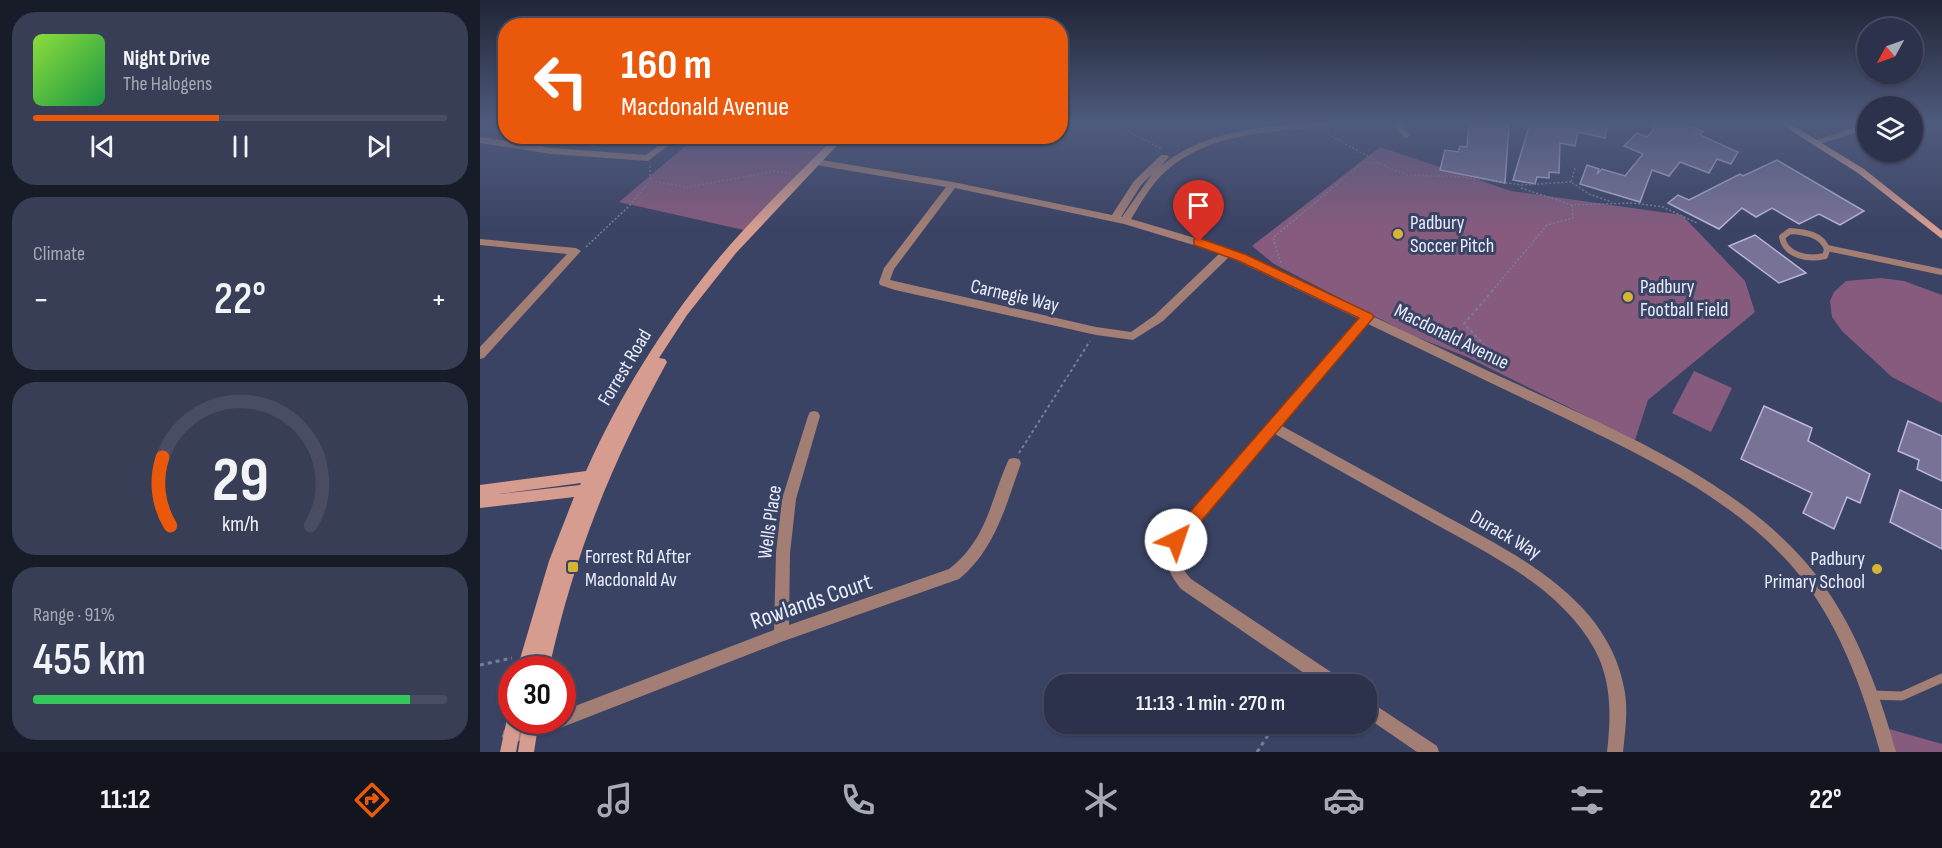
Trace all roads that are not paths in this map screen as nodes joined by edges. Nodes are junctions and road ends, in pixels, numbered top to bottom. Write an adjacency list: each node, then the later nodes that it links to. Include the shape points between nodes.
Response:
1 (824, 158): 7 (street, Forrest Road)
2 (825, 158): 7 (street, Forrest Road)
3 (1164, 158): 9 (street, via 1143,176)
4 (1176, 158): 9 (street, via 1148,183)
5 (1843, 158): 11 (street)
6 (1847, 158): 10 (street, via 1892,186)
7 (820, 163): 8 (street, Macdonald Avenue); 23 (street, Forrest Road, via 754,234 695,308); 23 (street, Forrest Road, via 748,232 686,309 626,403)
8 (954, 185): 9 (street, Macdonald Avenue); 14 (street, Carnegie Way, via 889,268 884,282 1133,336)
9 (1120, 220): 14 (street, Macdonald Avenue)
10 (1942, 227)
11 (1942, 236)
12 (480, 242): 19 (street, via 576,251)
13 (1827, 248): 13 (lane, via 1825,256 1805,257 1790,250 1782,237 1790,231 1804,232); 16 (lane)
14 (1228, 252): 18 (street, Macdonald Avenue)
15 (1888, 254): 16 (lane)
16 (1894, 261): 17 (lane)
17 (1942, 272)
18 (1367, 317): 21 (street); 33 (street, Macdonald Avenue, via 1641,449 1754,523 1797,561 1836,621)
19 (481, 353)
20 (814, 416): 28 (street, Wells Place, via 789,499)
21 (1275, 428): 31 (street, via 1176,540 1172,564 1186,584); 39 (street, Durack Way, via 1551,585 1577,610 1611,664 1619,694)
22 (1014, 463): 28 (street, Rowlands Court, via 987,532 969,565 928,585)
23 (596, 475): 24 (street, Forrest Road); 25 (street); 26 (street, Forrest Road)
24 (597, 490): 26 (street); 30 (street, Forrest Road, via 556,605)
25 (480, 491)
26 (582, 491): 27 (street); 29 (street, Forrest Road, via 548,582)
27 (480, 502)
28 (781, 635): 34 (street, Rowlands Court)
29 (528, 656)
30 (545, 656)
31 (1319, 674)
32 (1942, 678): 33 (lane, via 1902,696)
33 (1871, 695): 40 (street, Macdonald Avenue)
34 (576, 714)
35 (1377, 715): 38 (street)
36 (529, 734): 37 (street)
37 (526, 752)
38 (1431, 752)
39 (1615, 752)
40 (1888, 752)

